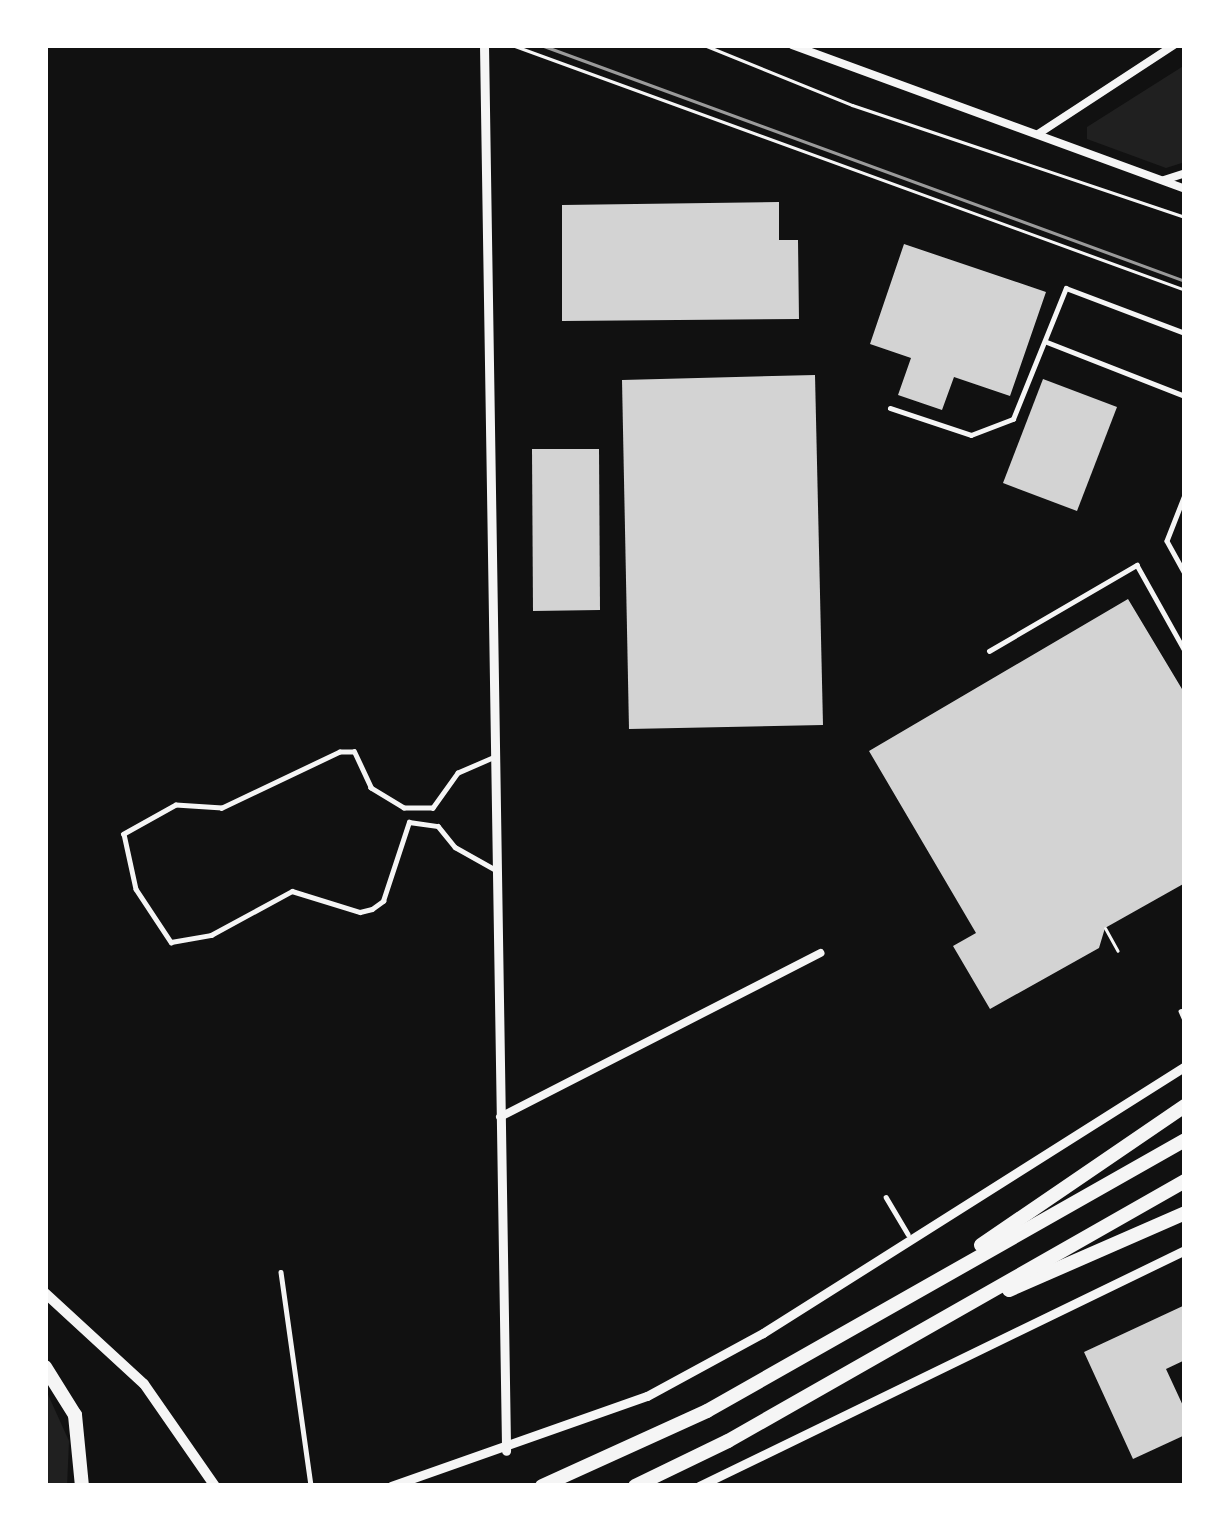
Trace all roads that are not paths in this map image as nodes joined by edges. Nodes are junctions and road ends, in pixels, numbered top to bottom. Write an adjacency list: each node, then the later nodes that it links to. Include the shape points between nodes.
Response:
1 (484, 45): 18 (street)
2 (792, 45): 5 (street)
3 (832, 45): 5 (street)
4 (1174, 45): 6 (street)
5 (827, 58): 6 (street)
6 (1037, 135): 8 (street)
7 (1185, 173): 8 (street)
8 (1161, 180): 9 (street)
9 (1185, 189)
10 (1185, 333): 11 (lane, via 1066,288)
11 (1047, 342): 12 (lane); 13 (lane, via 1013,418 970,435)
12 (1185, 396)
13 (890, 408)
14 (1185, 495): 15 (lane, via 1167,541)
15 (1185, 573)
16 (989, 650): 17 (lane, via 1137,565)
17 (1185, 651)
18 (495, 757): 19 (street); 19 (lane, via 458,773 434,808 404,808 371,788 354,752 340,752 222,808 176,805 124,834 136,889 171,941 211,934 292,891 372,909 383,901 410,822 438,826 455,847)
19 (496, 870): 25 (street)
20 (820, 953): 25 (street)
21 (1180, 1011): 22 (lane)
22 (1185, 1020)
23 (1185, 1066): 30 (street)
24 (1185, 1106): 33 (highway)
25 (500, 1117): 37 (street)
26 (1185, 1140): 33 (highway)
27 (1185, 1180): 35 (highway)
28 (886, 1197): 30 (lane)
29 (1185, 1213): 35 (highway)
30 (908, 1234): 37 (street, via 763,1333 647,1396)
31 (1185, 1250): 44 (street)
32 (281, 1272): 40 (lane)
33 (930, 1282): 42 (highway, via 707,1411)
34 (45, 1293): 39 (main road, via 130,1367)
35 (949, 1316): 43 (highway)
36 (45, 1367): 38 (highway, via 75,1415)
37 (506, 1451): 41 (street)
38 (82, 1486)
39 (215, 1486)
40 (311, 1486)
41 (391, 1486)
42 (542, 1486)
43 (635, 1486)
44 (699, 1486)

